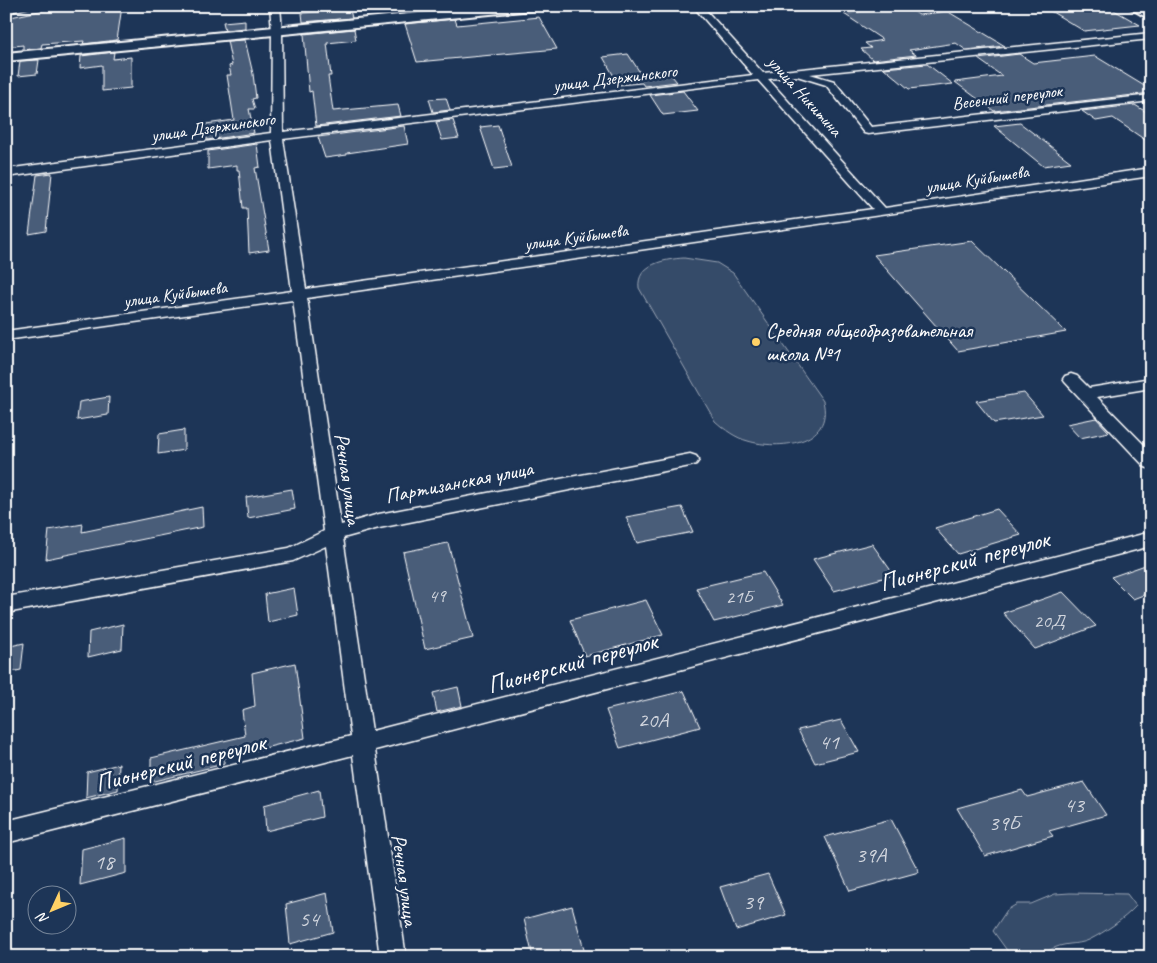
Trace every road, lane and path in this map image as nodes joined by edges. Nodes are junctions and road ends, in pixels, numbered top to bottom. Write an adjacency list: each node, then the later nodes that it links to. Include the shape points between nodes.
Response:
1 (30, 6): 6 (street)
2 (275, 6): 8 (street, Речная улица)
3 (532, 6): 8 (street)
4 (697, 6): 12 (street, улица Никитина)
5 (1133, 6): 7 (street)
6 (6, 10)
7 (1151, 16)
8 (277, 31): 10 (street); 15 (street, Речная улица)
9 (1151, 36): 11 (street, улица Дзержинского)
10 (6, 57)
11 (792, 73): 12 (street, улица Дзержинского); 14 (street, улица Никитина, via 830,83)
12 (762, 78): 15 (street, улица Дзержинского); 20 (street, улица Никитина)
13 (1151, 98): 14 (street, Весенний переулок)
14 (868, 131)
15 (277, 136): 17 (street, улица Дзержинского); 21 (street, Речная улица)
16 (6, 161): 17 (street, улица Дзержинского, via 35,158)
17 (84, 162): 19 (street, улица Дзержинского)
18 (1151, 172): 20 (street, улица Куйбышева)
19 (6, 173)
20 (882, 212): 21 (street, улица Куйбышева)
21 (300, 296): 22 (street, улица Куйбышева); 28 (street, Речная улица)
22 (6, 336)
23 (1071, 379): 25 (street)
24 (1151, 383): 25 (street)
25 (1086, 394): 27 (street)
26 (690, 460): 28 (street, Партизанская улица, via 379,521)
27 (1151, 463)
28 (333, 534): 30 (street, Партизанская улица, via 293,554); 31 (street, Речная улица)
29 (1151, 539): 31 (street, Пионерский переулок)
30 (6, 606)
31 (363, 743): 32 (street, Пионерский переулок); 33 (street, Речная улица)
32 (6, 832)
33 (393, 957)

